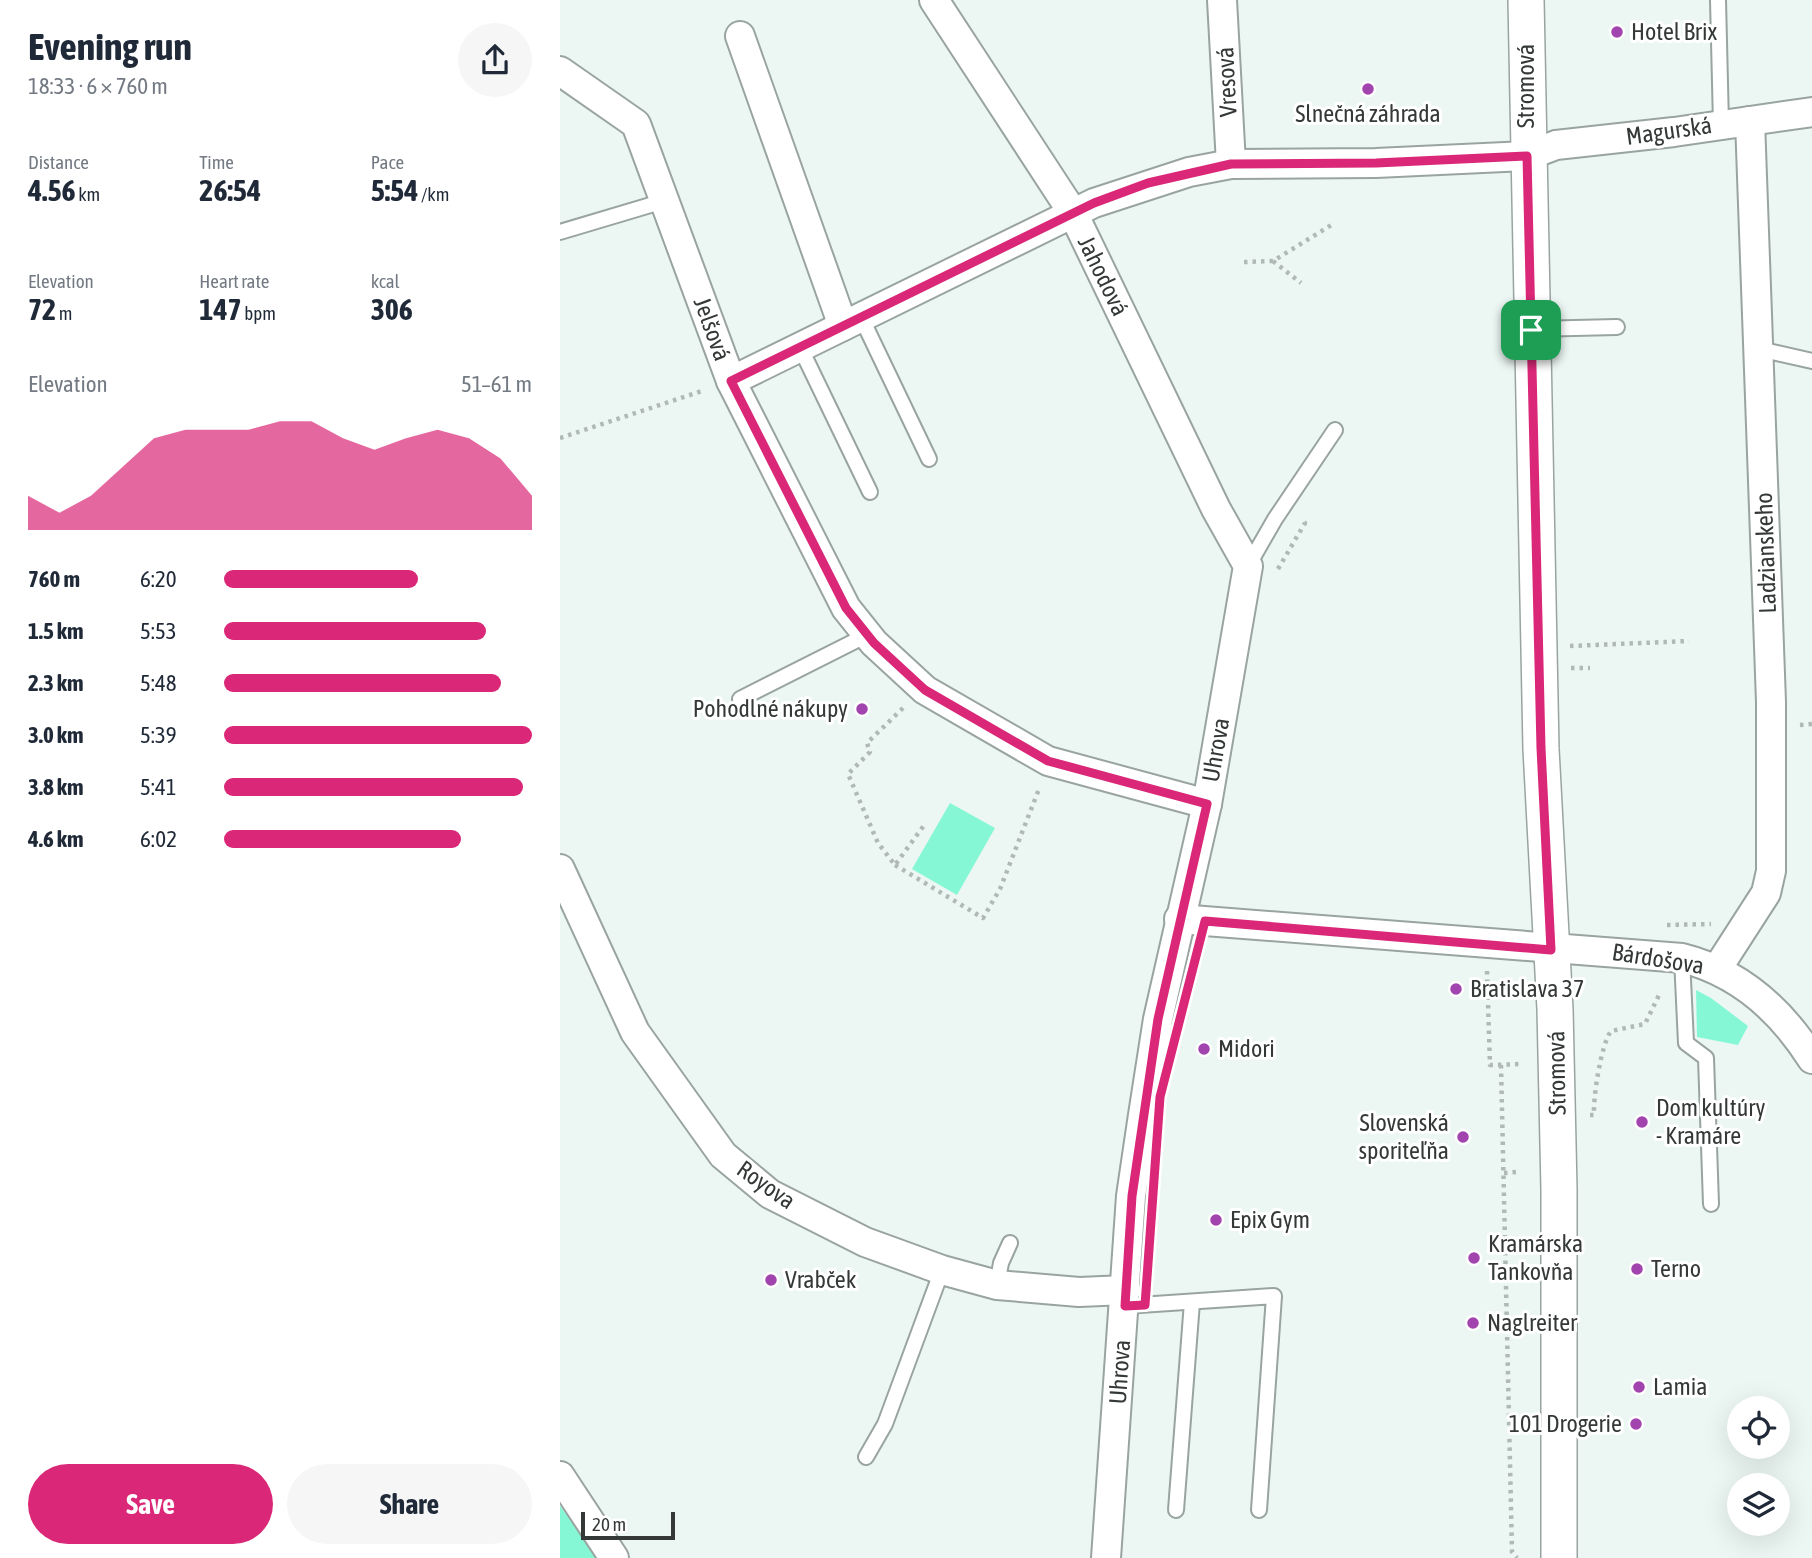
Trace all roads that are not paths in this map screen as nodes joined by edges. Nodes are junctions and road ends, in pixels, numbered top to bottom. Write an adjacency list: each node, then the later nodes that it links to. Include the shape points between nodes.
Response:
1 (934, 0): 13 (street, Jahodová)
2 (1222, 0): 11 (street, Vresová)
3 (1525, 0): 10 (street, Stromová)
4 (1718, 0): 9 (lane)
5 (740, 36): 15 (street)
6 (560, 71): 12 (street, Jelšová, via 636,124)
7 (1812, 111): 8 (street, Magurská)
8 (1750, 121): 9 (street, Magurská); 19 (street, Ladzianskeho)
9 (1721, 124): 10 (street, Magurská, via 1556,145)
10 (1527, 156): 11 (street, Magurská); 17 (street, Stromová)
11 (1231, 164): 13 (street, Magurská, via 1148,183)
12 (664, 201): 14 (lane); 21 (street, Jelšová)
13 (1073, 213): 15 (street, Magurská); 25 (street, Jahodová)
14 (560, 232)
15 (852, 322): 18 (street, Magurská); 23 (lane)
16 (1617, 327): 17 (lane)
17 (1531, 330): 31 (street, Stromová)
18 (800, 347): 21 (street, Magurská); 24 (lane)
19 (1759, 349): 20 (lane); 33 (street, Ladzianskeho, via 1771,702 1771,875 1766,893)
20 (1812, 361)
21 (731, 381): 26 (street, Jelšová, via 846,608)
22 (1335, 430): 25 (lane)
23 (929, 459)
24 (870, 492)
25 (1248, 566): 28 (street, Uhrova)
26 (867, 635): 27 (lane); 28 (street, Jelšová, via 925,690 1048,761)
27 (740, 699)
28 (1207, 804): 30 (street, Uhrova)
29 (560, 869): 37 (street, Royova, via 635,1032 723,1155 770,1194 865,1242)
30 (1179, 919): 31 (street); 39 (street, Uhrova, via 1144,1107)
31 (1551, 950): 32 (street, Bárdošova, via 1598,949); 47 (street, Stromová, via 1560,1255)
32 (1682, 958): 33 (street, Bárdošova); 35 (lane, via 1686,1043 1706,1058)
33 (1717, 969): 34 (street, Bárdošova, via 1780,1016)
34 (1812, 1059)
35 (1711, 1204)
36 (1010, 1243): 38 (lane)
37 (942, 1270): 38 (street, Royova); 41 (lane, via 885,1424)
38 (997, 1286): 39 (street, Royova)
39 (1125, 1298): 40 (lane); 46 (street, Uhrova)
40 (1192, 1302): 43 (lane); 44 (lane, via 1274,1296)
41 (866, 1457)
42 (560, 1476): 45 (street)
43 (1176, 1510)
44 (1259, 1510)
45 (614, 1558)
46 (1106, 1558)
47 (1559, 1558)

